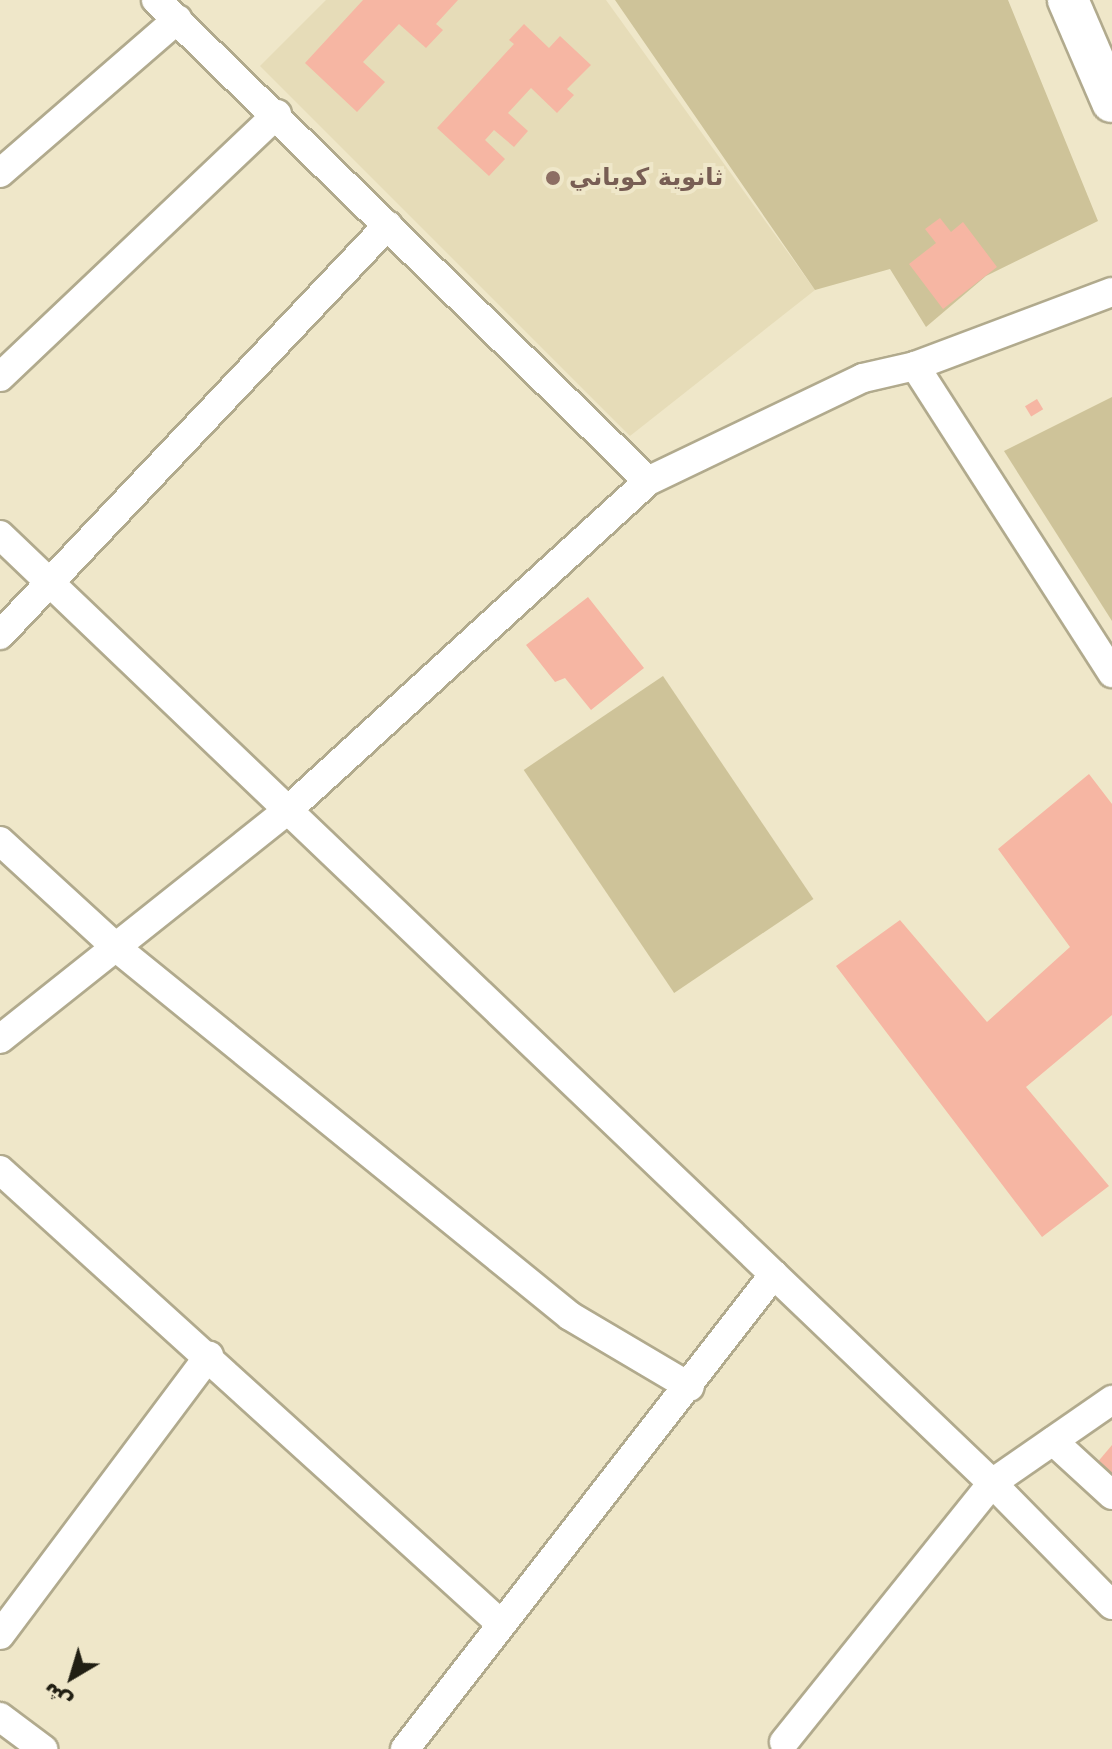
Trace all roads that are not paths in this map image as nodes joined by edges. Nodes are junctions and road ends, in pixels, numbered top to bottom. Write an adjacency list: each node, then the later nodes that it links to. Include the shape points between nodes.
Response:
1 (156, 0): 3 (street)
2 (1068, 0): 4 (main road)
3 (178, 19): 5 (street); 6 (street)
4 (1112, 102)
5 (277, 114): 7 (street); 10 (street)
6 (0, 173)
7 (388, 225): 11 (street); 13 (street)
8 (1112, 292): 9 (street)
9 (915, 366): 11 (street, via 863,378); 15 (street)
10 (0, 377)
11 (648, 481): 16 (street)
12 (0, 535): 13 (street)
13 (52, 585): 14 (street); 16 (street)
14 (0, 635)
15 (1112, 673)
16 (288, 810): 18 (street); 21 (street)
17 (0, 841): 18 (street)
18 (118, 949): 19 (street); 23 (street, via 570,1316)
19 (0, 1039)
20 (0, 1170): 22 (street)
21 (774, 1274): 23 (street); 26 (street)
22 (209, 1356): 29 (street); 30 (street)
23 (690, 1387): 29 (street)
24 (1112, 1400): 25 (street)
25 (1053, 1441): 26 (street); 27 (street)
26 (992, 1483): 28 (street); 32 (street)
27 (1112, 1495)
28 (1112, 1605)
29 (501, 1624): 34 (street)
30 (0, 1635)
31 (0, 1717): 33 (street)
32 (784, 1742)
33 (43, 1749)
34 (405, 1749)

